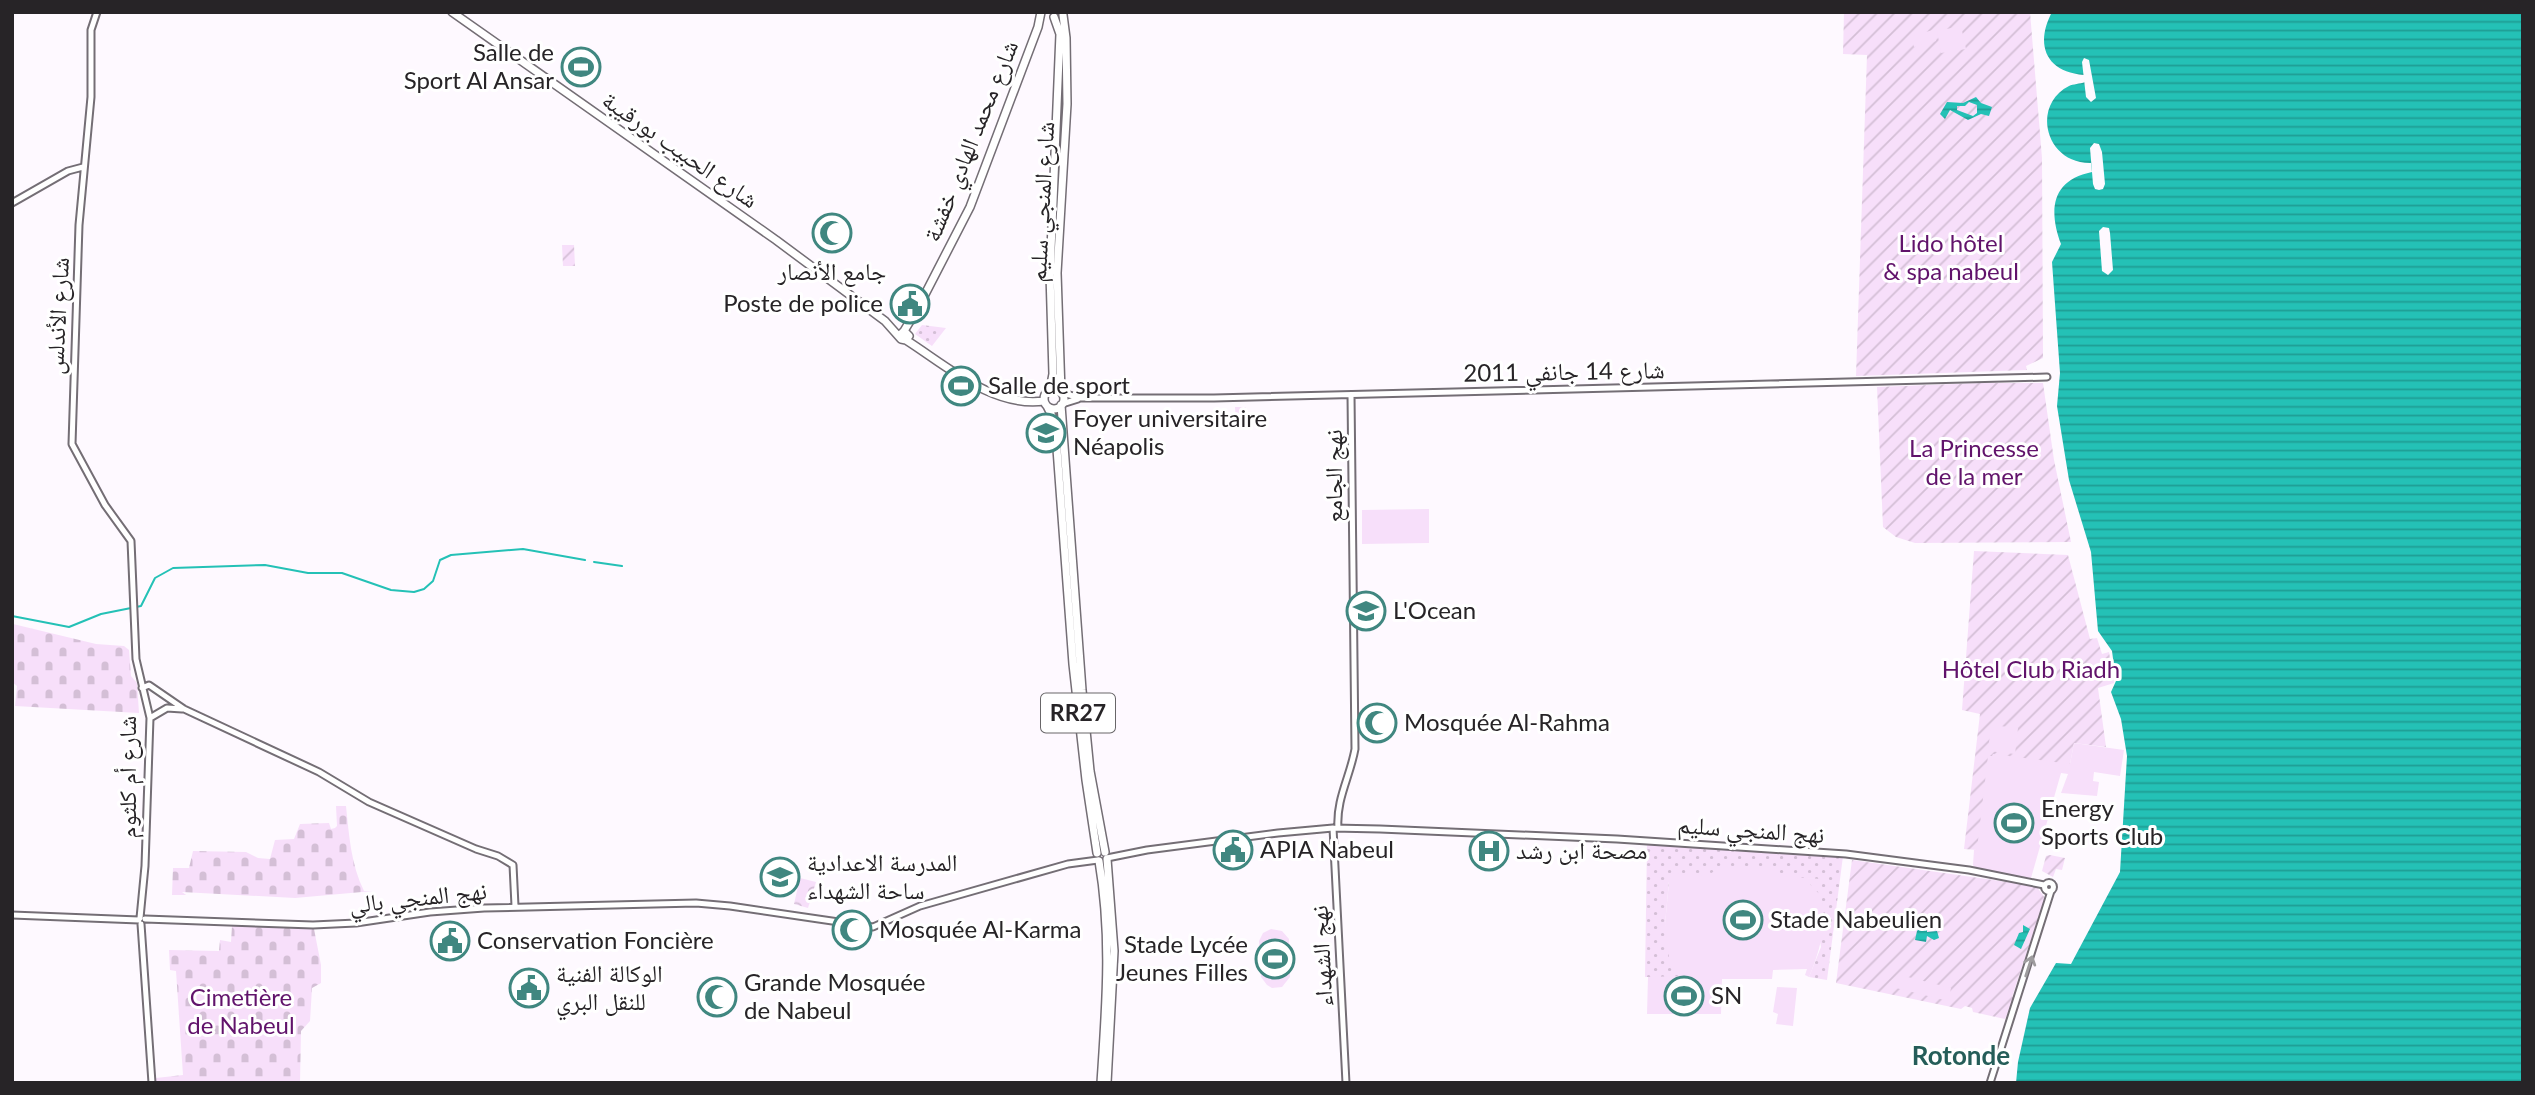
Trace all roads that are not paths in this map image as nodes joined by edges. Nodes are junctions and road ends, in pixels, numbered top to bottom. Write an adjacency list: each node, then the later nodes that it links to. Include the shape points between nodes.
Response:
1 (97, 12): 5 (street, شارع الأندلس, via 91,30)
2 (452, 12): 7 (main road, شارع الحبيب بورقيبة)
3 (1064, 14): 4 (main road); 9 (main road, شارع المنجي سليم, via 1067,104 1057,273)
4 (1048, 15): 7 (main road, شارع محمد الهادي خفشة, via 1038,27 979,186); 11 (main road, شارع المنجي سليم, via 1060,34 1050,274 1053,374)
5 (83, 167): 6 (street, via 68,170); 16 (street, شارع الأندلس, via 72,444 105,505 130,539)
6 (12, 203)
7 (905, 335): 11 (main road, شارع الحبيب بورقيبة, via 999,391)
8 (2048, 377): 10 (street, شارع 14 جانفي 2011)
9 (1061, 393): 11 (main road); 12 (street); 13 (main road, شارع المنجي سليم)
10 (1351, 395): 12 (street, شارع 14 جانفي 2011); 15 (street, نهج الجامع)
11 (1046, 398): 13 (main road, via 1056,409); 14 (main road, RR27, via 1056,432)
12 (1081, 398): 13 (street)
13 (1061, 405): 14 (main road, RR27)
14 (1068, 563): 21 (main road, RR27, via 1080,727)
15 (1353, 566): 20 (street, نهج الشهداء, via 1355,749)
16 (133, 605): 17 (street, شارع أم كلثوم)
17 (142, 688): 18 (street, via 149,685); 19 (street, شارع أم كلثوم)
18 (184, 709): 19 (street, via 167,708); 22 (street, via 319,772 369,802 498,856 513,865)
19 (150, 718): 24 (street, شارع أم كلثوم)
20 (1336, 828): 21 (street, نهج المنجي سليم); 29 (street, نهج الشهداء); 30 (street, نهج المنجي سليم, one-way to 20, via 2051,883 1846,854)
21 (1102, 856): 25 (street, نهج المنجي سليم, via 911,909); 27 (main road, RR27, via 1108,952); 28 (main road, RR27, via 1114,951)
22 (515, 906): 24 (street, نهج المنجي بالي, via 313,925); 25 (street, نهج المنجي بالي, via 696,904)
23 (12, 915): 24 (street, نهج المنجي بالي)
24 (142, 921): 26 (street, شارع أم كلثوم)
25 (880, 925)
26 (152, 1083)
27 (1101, 1083)
28 (1107, 1083)
29 (1346, 1083)
30 (1990, 1083)

